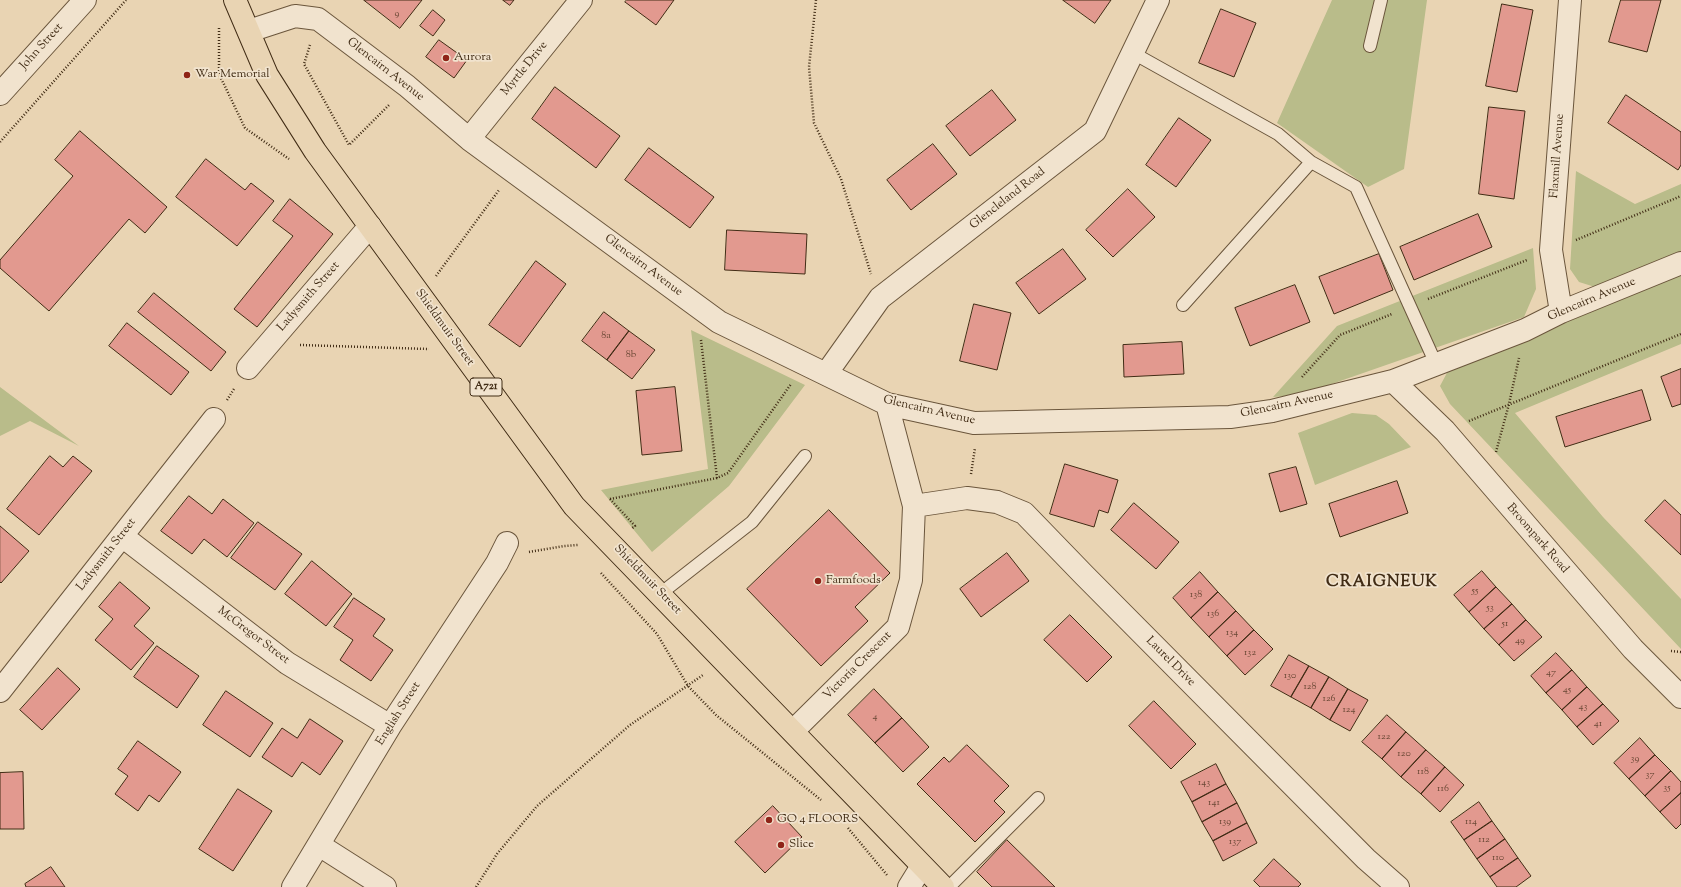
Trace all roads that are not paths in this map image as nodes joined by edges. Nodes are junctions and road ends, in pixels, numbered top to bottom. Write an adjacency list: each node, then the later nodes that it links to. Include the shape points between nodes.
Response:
1 (85, 0): 10 (street, John Street)
2 (235, 0): 7 (main road, Shieldmuir Street / A721)
3 (580, 0): 11 (street, Myrtle Drive)
4 (1158, 0): 9 (street, Glencleland Road)
5 (1381, 0): 8 (lane)
6 (1570, 0): 16 (street, Flaxmill Avenue, via 1551,250)
7 (249, 31): 11 (street, Glencairn Avenue, via 295,16 318,19 407,86); 13 (main road, Shieldmuir Street / A721, via 267,75 315,151)
8 (1370, 46)
9 (1133, 53): 12 (lane, via 1278,134); 19 (street, Glencleland Road, via 1095,131 880,298)
10 (0, 94)
11 (469, 139): 19 (street, Glencairn Avenue, via 719,322)
12 (1311, 162): 15 (lane); 17 (lane, via 1356,187)
13 (370, 226): 18 (street, Ladysmith Street); 27 (main road, Shieldmuir Street / A721, via 574,506)
14 (1681, 263): 16 (street, Glencairn Avenue)
15 (1183, 305)
16 (1561, 312): 17 (street, Glencairn Avenue, via 1525,330)
17 (1436, 364): 20 (street, Glencairn Avenue)
18 (248, 368)
19 (826, 374): 21 (street, Glencairn Avenue)
20 (1393, 381): 21 (street, Glencairn Avenue, via 1272,411 1230,417 974,423); 29 (street, Broompark Road, via 1445,431 1633,649)
21 (887, 404): 24 (street, Victoria Crescent)
22 (214, 419): 25 (street, Ladysmith Street)
23 (805, 456): 27 (lane, via 752,522)
24 (914, 506): 31 (street, Victoria Crescent, via 911,580 898,627); 40 (street, Laurel Drive, via 967,498 996,502 1024,513 1360,854)
25 (122, 536): 28 (street, Ladysmith Street); 30 (street, McGregor Street, via 288,663)
26 (507, 543): 30 (street, English Street)
27 (660, 594): 31 (main road, Shieldmuir Street / A721)
28 (0, 691)
29 (1681, 696)
30 (390, 726): 33 (street, English Street)
31 (793, 731): 34 (main road, A721)
32 (1038, 798): 39 (lane)
33 (319, 845): 35 (street, English Street); 36 (street)
34 (922, 866): 37 (street); 38 (main road, A721)
35 (292, 887)
36 (385, 887)
37 (909, 887)
38 (943, 887)
39 (949, 887)
40 (1398, 887)

